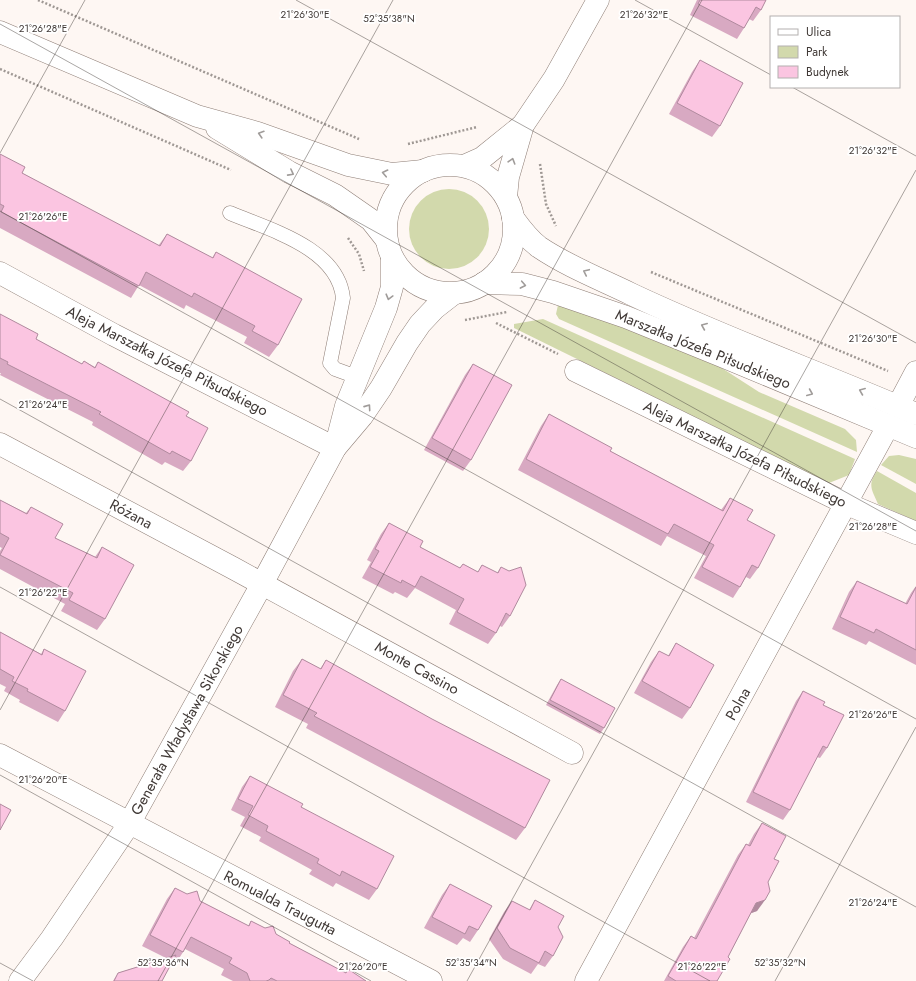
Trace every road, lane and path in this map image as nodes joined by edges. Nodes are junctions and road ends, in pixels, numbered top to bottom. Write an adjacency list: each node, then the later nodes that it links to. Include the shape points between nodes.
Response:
1 (38, 0): 7 (path)
2 (598, 0): 5 (street, via 554,79)
3 (0, 32): 4 (street)
4 (198, 116): 11 (street, one-way to 4, via 392,174 348,165 266,135); 16 (street, one-way to 16, via 257,154 335,195 371,220)
5 (523, 125): 10 (street, via 482,158); 12 (street, one-way to 5, via 508,177)
6 (479, 126): 8 (path)
7 (363, 142)
8 (404, 145)
9 (539, 159): 15 (path, via 548,208)
10 (464, 166): 11 (street, via 443,166); 12 (street, via 494,183)
11 (423, 171): 16 (street, via 406,182 393,198 386,218)
12 (506, 197): 14 (street)
13 (230, 213): 26 (lane, via 309,248 331,267 342,288 342,298 330,363 336,369)
14 (513, 218): 19 (street, via 514,237 508,255 498,271); 27 (street, Marszałka Józefa Piłsudskiego, one-way to 14, via 652,304 539,247 528,238)
15 (558, 229)
16 (389, 248): 20 (street, via 403,274 418,285 435,292); 26 (street, Generała Władysława Sikorskiego, one-way to 26, via 392,287 386,308)
17 (650, 271): 25 (path)
18 (0, 273): 31 (street, Aleja Marszałka Józefa Piłsudskiego, via 114,335)
19 (484, 283): 20 (street, via 469,291); 28 (street, Marszałka Józefa Piłsudskiego, one-way to 28, via 522,284 626,317)
20 (453, 294): 31 (street, Generała Władysława Sikorskiego, one-way to 20, via 362,416 420,324)
21 (508, 311): 22 (path)
22 (462, 320)
23 (496, 323): 24 (path, via 572,361)
24 (576, 371): 32 (street, Aleja Marszałka Józefa Piłsudskiego)
25 (914, 376): 27 (street)
26 (357, 377): 31 (street, Generała Władysława Sikorskiego)
27 (907, 410)
28 (888, 426): 29 (street, Marszałka Józefa Piłsudskiego); 32 (street, Polna)
29 (916, 437)
30 (0, 444): 34 (street, Różana)
31 (335, 448): 34 (street, Generała Władysława Sikorskiego)
32 (847, 504): 33 (street, Aleja Marszałka Józefa Piłsudskiego); 40 (street, Polna)
33 (916, 533)
34 (262, 584): 35 (street, Monte Cassino); 37 (street, Generała Władysława Sikorskiego)
35 (572, 753)
36 (0, 755): 37 (street, Romualda Traugutta)
37 (129, 824): 38 (street, Generała Władysława Sikorskiego); 39 (street, Romualda Traugutta)
38 (20, 981)
39 (431, 981)
40 (586, 981)

